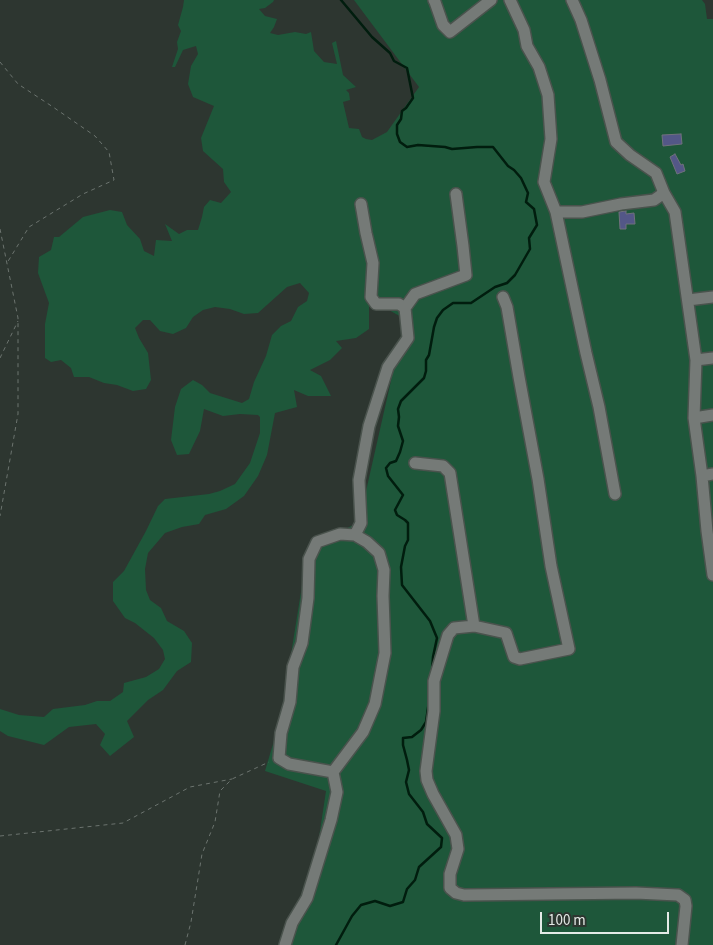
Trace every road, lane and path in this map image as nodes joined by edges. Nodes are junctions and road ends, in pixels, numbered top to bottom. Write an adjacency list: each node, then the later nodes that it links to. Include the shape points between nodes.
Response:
1 (434, 0): 2 (street, via 443,25 450,32)
2 (491, 0)
3 (510, 0): 9 (street, via 524,30 527,46 540,67 548,95 551,139 544,182)
4 (572, 0): 6 (street, via 600,80 616,142 656,173)
5 (0, 62): 11 (path, via 18,84 95,136 109,152 114,180 83,194 29,227)
6 (664, 193): 9 (street, via 654,200 582,212); 14 (street, via 675,212)
7 (456, 194): 15 (street, via 466,274 415,294)
8 (361, 204): 15 (street, via 373,263 371,297 376,304 399,304)
9 (556, 212): 24 (street)
10 (0, 229): 11 (path)
11 (7, 263): 16 (path)
12 (503, 297): 28 (street, via 569,649 520,659 514,657 506,633)
13 (713, 297): 14 (street)
14 (688, 300): 19 (street)
15 (405, 308): 26 (street, via 408,338 388,367 369,426 360,480 361,523)
16 (18, 320): 17 (path); 25 (path, via 18,414)
17 (0, 358)
18 (713, 358): 19 (street)
19 (696, 360): 21 (street)
20 (713, 415): 21 (street)
21 (694, 418): 23 (street)
22 (415, 463): 28 (street, via 444,466 450,473)
23 (708, 475): 27 (street, via 707,531)
24 (615, 494)
25 (0, 516)
26 (355, 535): 29 (street, via 340,534 317,542 309,560 302,643 293,667); 30 (street, via 379,553 384,570 385,653 369,718)
27 (713, 575)
28 (474, 626): 35 (street, via 454,628 448,635 434,681 434,711 426,770 433,794 456,835 458,849 450,874 450,888 464,896 678,895 685,900 686,906)
29 (279, 758): 30 (street, via 289,764); 31 (path)
30 (333, 772): 34 (street, via 337,792 332,820 307,898 292,923)
31 (232, 779): 32 (path, via 190,787 123,823); 33 (path, via 220,791 215,822 202,854 192,922)
32 (0, 836)
33 (185, 945)
34 (285, 945)
35 (682, 945)

